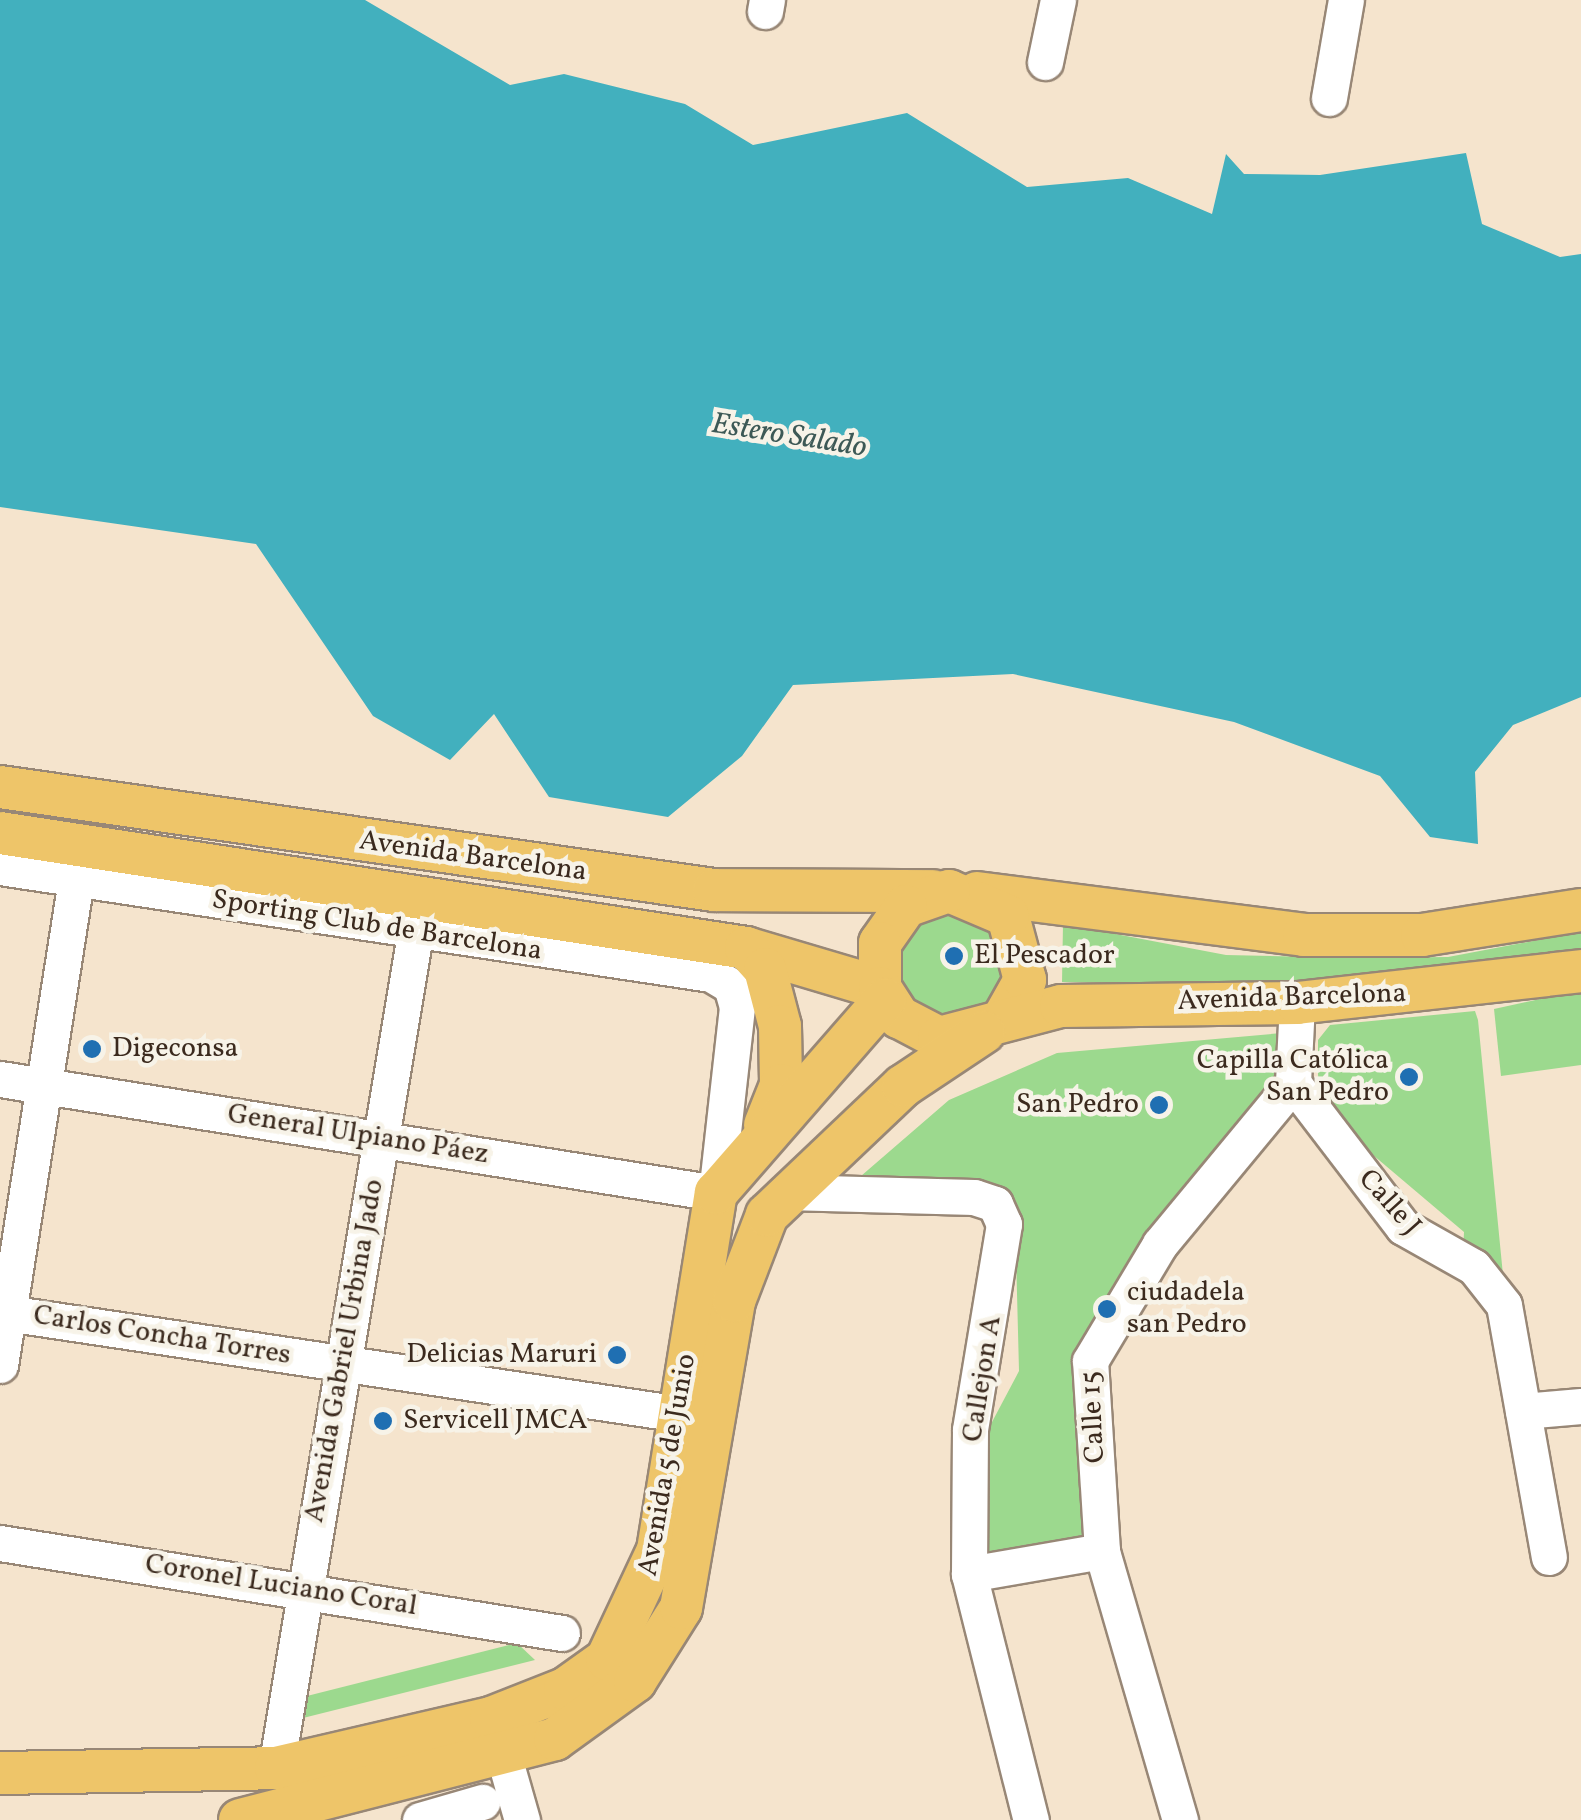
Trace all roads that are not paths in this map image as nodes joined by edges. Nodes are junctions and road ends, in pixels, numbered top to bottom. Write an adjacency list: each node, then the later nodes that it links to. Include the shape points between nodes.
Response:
1 (1058, 0): 3 (street)
2 (1346, 0): 4 (street)
3 (1045, 62)
4 (1330, 98)
5 (0, 787): 9 (main road, Avenida Barcelona, via 714,890)
6 (0, 833): 12 (main road, Avenida Barcelona)
7 (0, 868): 8 (street, Sporting Club de Barcelona)
8 (76, 879): 11 (street, Sporting Club de Barcelona); 19 (street)
9 (959, 892): 10 (main road, Avenida Barcelona, via 1304,935 1422,935); 14 (main road, via 926,895 890,922 880,943); 16 (main road, via 1008,916 1026,957)
10 (1581, 910)
11 (414, 934): 21 (street, Avenida Gabriel Urbina Jado); 22 (street, Sporting Club de Barcelona, via 711,974 731,986 736,1007)
12 (746, 948): 14 (main road, Avenida Barcelona); 20 (main road, via 765,969 780,1026 781,1085)
13 (1581, 970): 15 (main road, Avenida Barcelona)
14 (883, 993): 16 (main road, via 939,1038); 20 (main road, Avenida 5 de Junio)
15 (1297, 1003): 16 (main road, Avenida Barcelona, via 1061,1006); 18 (street)
16 (994, 1025): 23 (main road, Avenida 5 de Junio, via 904,1086)
17 (0, 1078): 19 (street, General Ulpiano Páez)
18 (1293, 1082): 28 (street, Calle J, via 1403,1228 1493,1286); 31 (street, Calle 15, via 1160,1244 1092,1347)
19 (44, 1086): 21 (street, General Ulpiano Páez); 24 (street)
20 (761, 1136): 22 (main road, Avenida 5 de Junio)
21 (382, 1139): 22 (street, General Ulpiano Páez); 25 (street, Avenida Gabriel Urbina Jado)
22 (716, 1192): 29 (main road, Avenida 5 de Junio)
23 (786, 1192): 33 (street, Callejon A, via 995,1204 1004,1224 970,1430); 36 (main road, Avenida 5 de Junio, via 746,1255 734,1302 681,1608 634,1681 602,1710)
24 (4, 1312): 25 (street, Carlos Concha Torres); 26 (street)
25 (347, 1364): 29 (street, Carlos Concha Torres); 34 (street, Avenida Gabriel Urbina Jado)
26 (0, 1366)
27 (1581, 1406): 28 (street)
28 (1523, 1411): 32 (street, Calle J)
29 (680, 1414): 37 (main road, Avenida 5 de Junio, via 648,1583 607,1659 565,1689 491,1718)
30 (0, 1542): 34 (street, Coronel Luciano Coral)
31 (1102, 1551): 33 (street); 40 (street, Calle 15)
32 (1550, 1558)
33 (969, 1574): 44 (street, Callejon A)
34 (303, 1587): 35 (street, Coronel Luciano Coral); 37 (street, Avenida Gabriel Urbina Jado)
35 (562, 1633)
36 (504, 1756): 41 (main road, Avenida 5 de Junio); 43 (street)
37 (276, 1768): 38 (main road, Avenida 5 de Junio)
38 (0, 1773)
39 (482, 1802): 42 (street)
40 (1181, 1814)
41 (240, 1820)
42 (420, 1820)
43 (522, 1820)
44 (1031, 1820)

